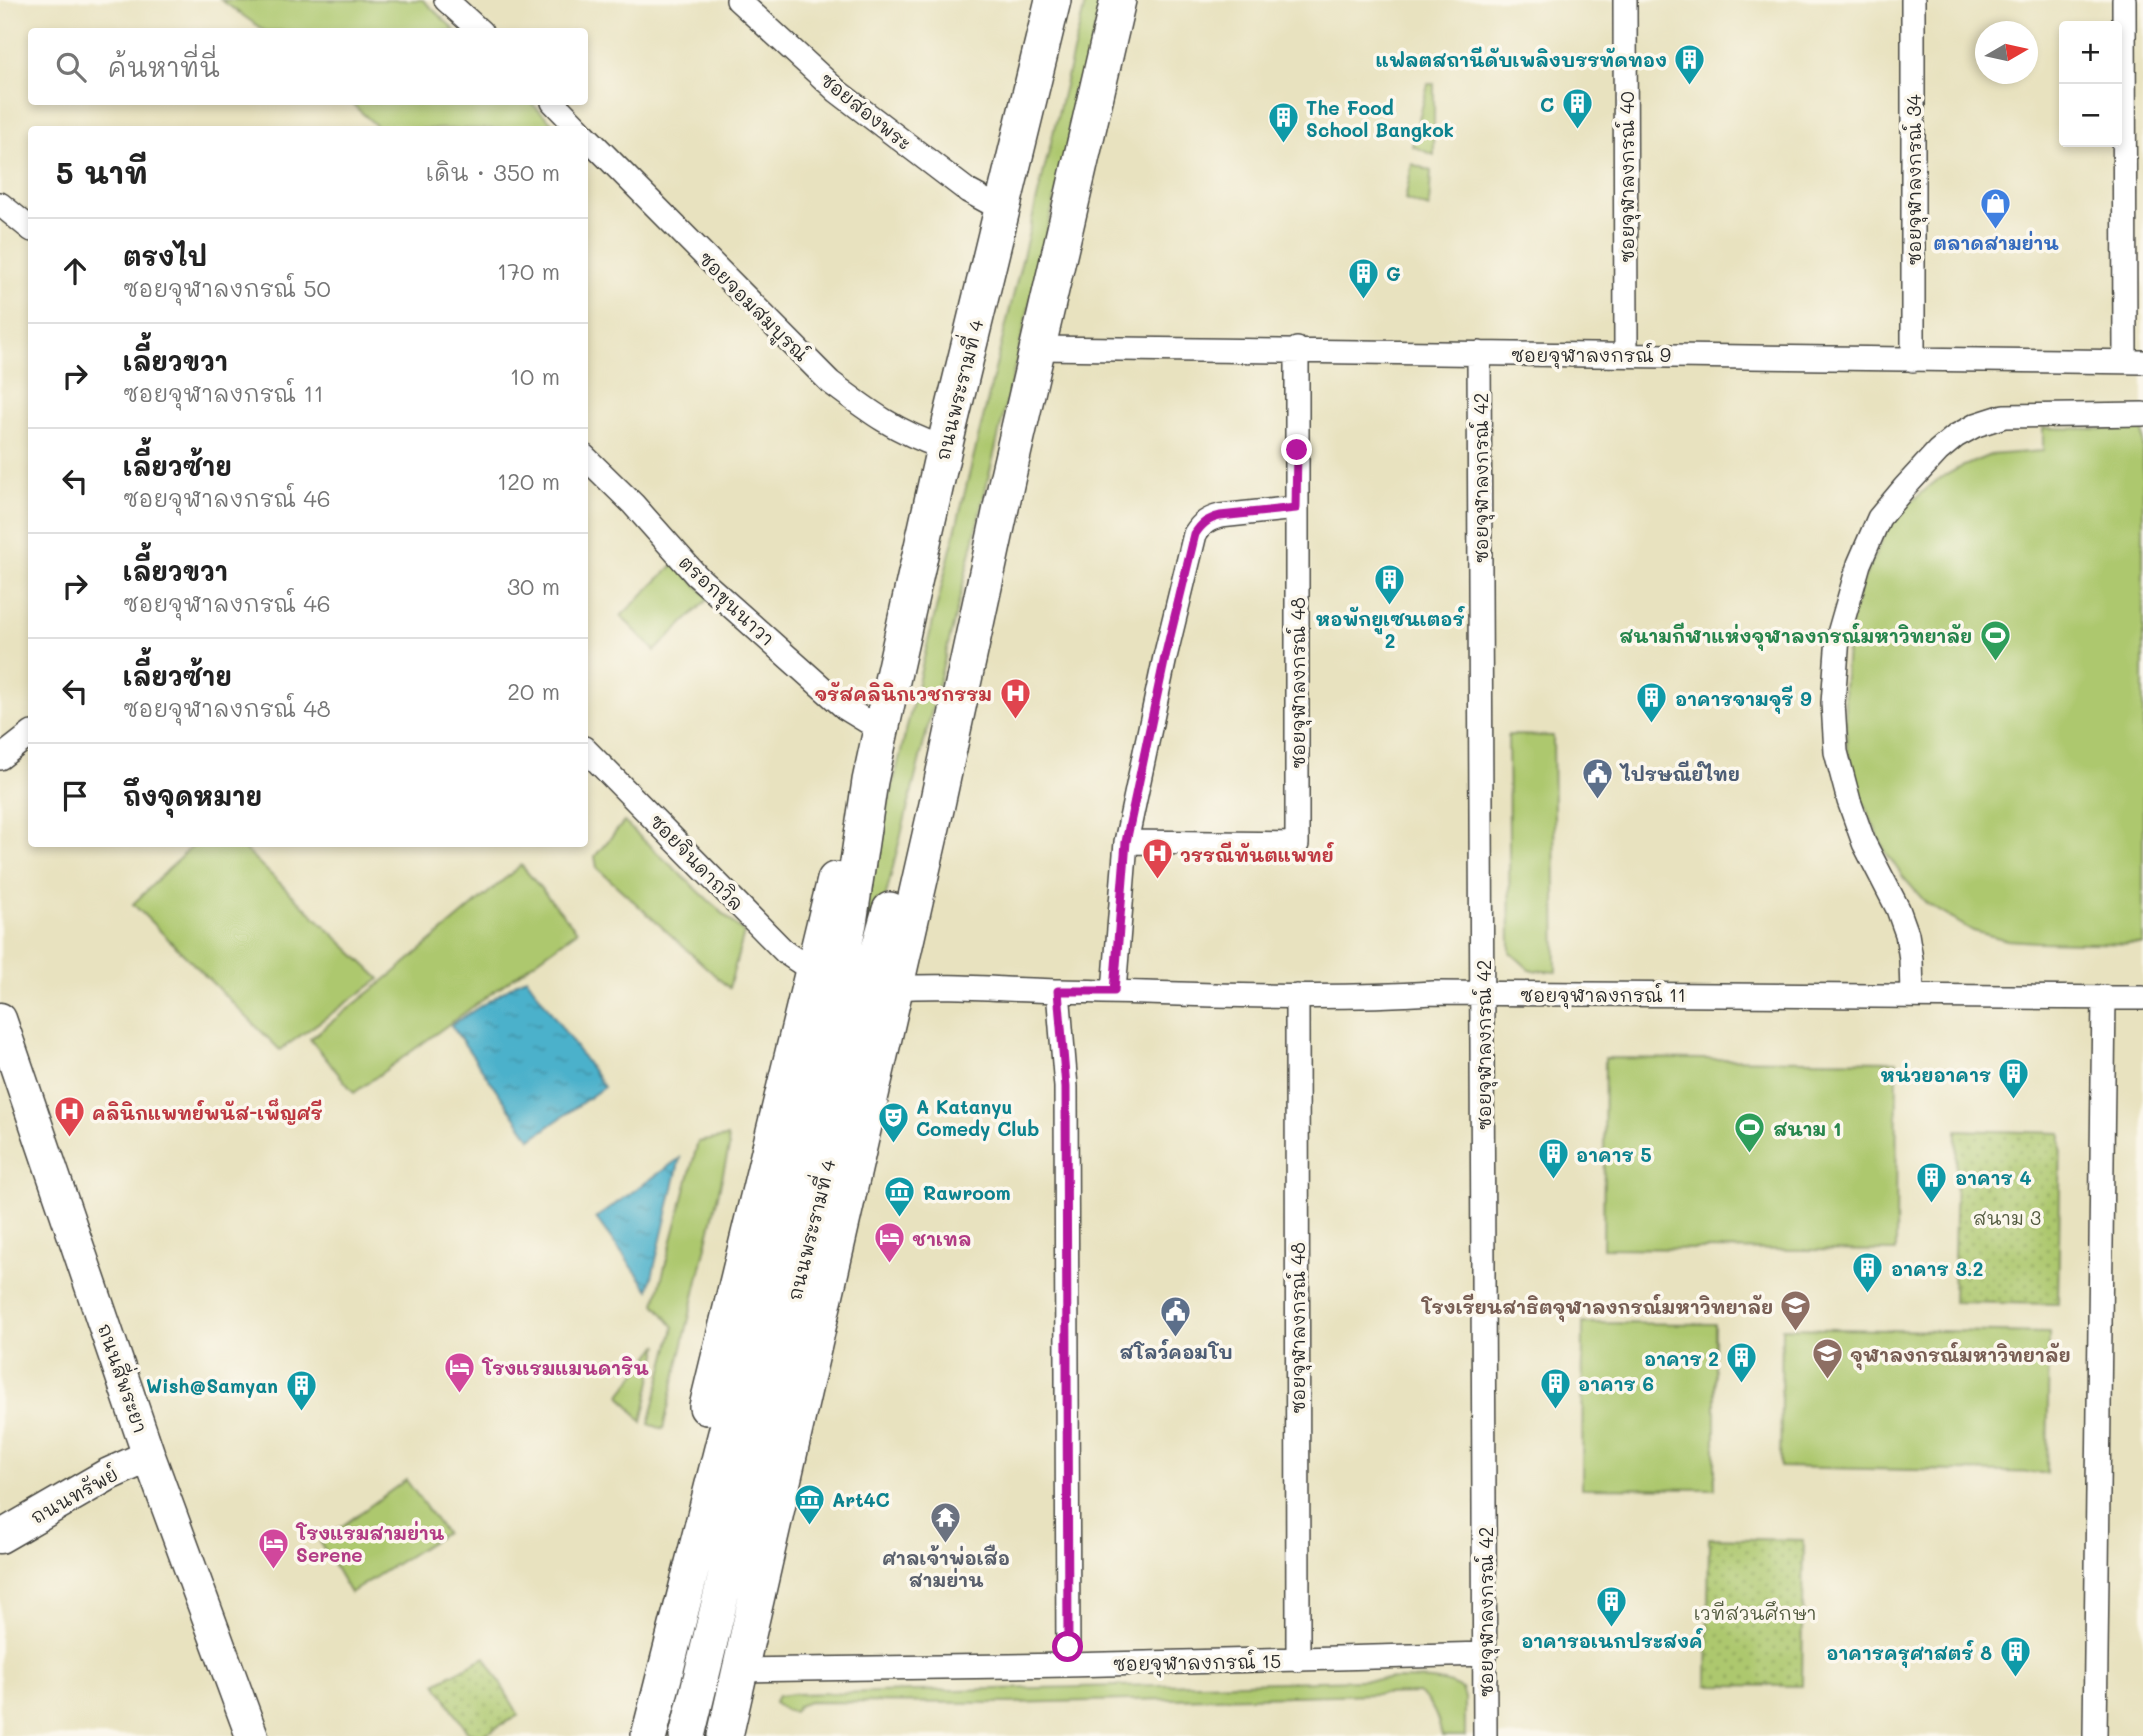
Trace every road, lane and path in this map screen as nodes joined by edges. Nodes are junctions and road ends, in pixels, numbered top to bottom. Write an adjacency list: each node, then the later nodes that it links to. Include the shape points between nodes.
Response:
1 (446, 0): 8 (street)
2 (738, 0): 13 (street, ซอยสองพระ, via 837,91 968,191)
3 (1053, 0): 13 (main road, ถนนพระรามที่ 4)
4 (1118, 0): 15 (main road, ถนนพระรามที่ 4)
5 (1625, 0): 18 (street, ซอยจุฬาลงกรณ์ 40)
6 (1913, 0): 19 (street, ซอยจุฬาลงกรณ์ 34)
7 (2124, 0): 20 (street)
8 (477, 28)
9 (556, 105): 10 (street)
10 (576, 126)
11 (588, 138): 22 (street, ซอยจอมสมบูรณ์, via 830,382 876,417)
12 (0, 204): 14 (street)
13 (1003, 210): 22 (main road, ถนนพระรามที่ 4)
14 (28, 227)
15 (1039, 348): 16 (street, ซอยจุฬาลงกรณ์ 9); 25 (main road, ถนนพระรามที่ 4)
16 (1297, 349): 17 (street, ซอยจุฬาลงกรณ์ 9); 24 (street, ซอยจุฬาลงกรณ์ 48)
17 (1479, 353): 18 (street, ซอยจุฬาลงกรณ์ 9); 36 (street, ซอยจุฬาลงกรณ์ 42)
18 (1626, 354): 19 (street, ซอยจุฬาลงกรณ์ 9)
19 (1913, 360): 20 (street, ซอยจุฬาลงกรณ์ 9)
20 (2134, 361)
21 (2143, 414): 37 (street, via 2004,416 1976,425 1938,451 1879,518 1859,564 1838,637 1833,684 1836,752 1864,843 1907,934)
22 (944, 448): 26 (main road, ถนนพระรามที่ 4)
23 (588, 460): 26 (street, ตรอกขุนนาวา, via 697,576 845,709)
24 (1296, 508): 31 (street, via 1208,519 1195,534); 31 (street, ซอยจุฬาลงกรณ์ 48, via 1297,844)
25 (954, 729): 33 (main road, ถนนพระรามที่ 4); 42 (main road, ถนนพระรามที่ 4, via 911,845)
26 (881, 730): 30 (main road, ถนนพระรามที่ 4)
27 (28, 736): 29 (street)
28 (588, 752): 32 (street, ซอยจินดาถวิล, via 786,953)
29 (0, 758)
30 (870, 781): 32 (main road, ถนนพระรามที่ 4, via 842,847); 42 (main road, ถนนพระรามที่ 4)
31 (1126, 842): 35 (street)
32 (813, 971): 50 (main road, ถนนพระรามที่ 4)
33 (895, 988): 34 (street, ซอยจุฬาลงกรณ์ 11); 48 (main road, ถนนพระรามที่ 4)
34 (1058, 991): 35 (street, ซอยจุฬาลงกรณ์ 11); 47 (street, via 1066,1087)
35 (1114, 991): 38 (street, ซอยจุฬาลงกรณ์ 11)
36 (1483, 995): 37 (street, ซอยจุฬาลงกรณ์ 11); 38 (street, ซอยจุฬาลงกรณ์ 11); 45 (street, ซอยจุฬาลงกรณ์ 42)
37 (1912, 995): 39 (street, ซอยจุฬาลงกรณ์ 11)
38 (1297, 996): 46 (street, ซอยจุฬาลงกรณ์ 48)
39 (2104, 998): 40 (street, ซอยจุฬาลงกรณ์ 11); 55 (street)
40 (2143, 998)
41 (0, 1018): 43 (main road, ถนนสี่พระยา)
42 (816, 1144): 51 (main road, ถนนพระรามที่ 4); 52 (main road, ถนนพระรามที่ 4)
43 (149, 1456): 44 (main road, ถนนทรัพย์); 49 (main road, ถนนสี่พระยา)
44 (0, 1537)
45 (1486, 1654): 46 (street, ซอยจุฬาลงกรณ์ 15); 54 (street, ซอยจุฬาลงกรณ์ 42)
46 (1298, 1660): 47 (street, ซอยจุฬาลงกรณ์ 15)
47 (1068, 1665): 48 (street, ซอยจุฬาลงกรณ์ 15)
48 (740, 1670): 53 (main road, ถนนพระรามที่ 4)
49 (253, 1736)
50 (631, 1736)
51 (649, 1736)
52 (687, 1736)
53 (725, 1736)
54 (1485, 1736)
55 (2095, 1736)

